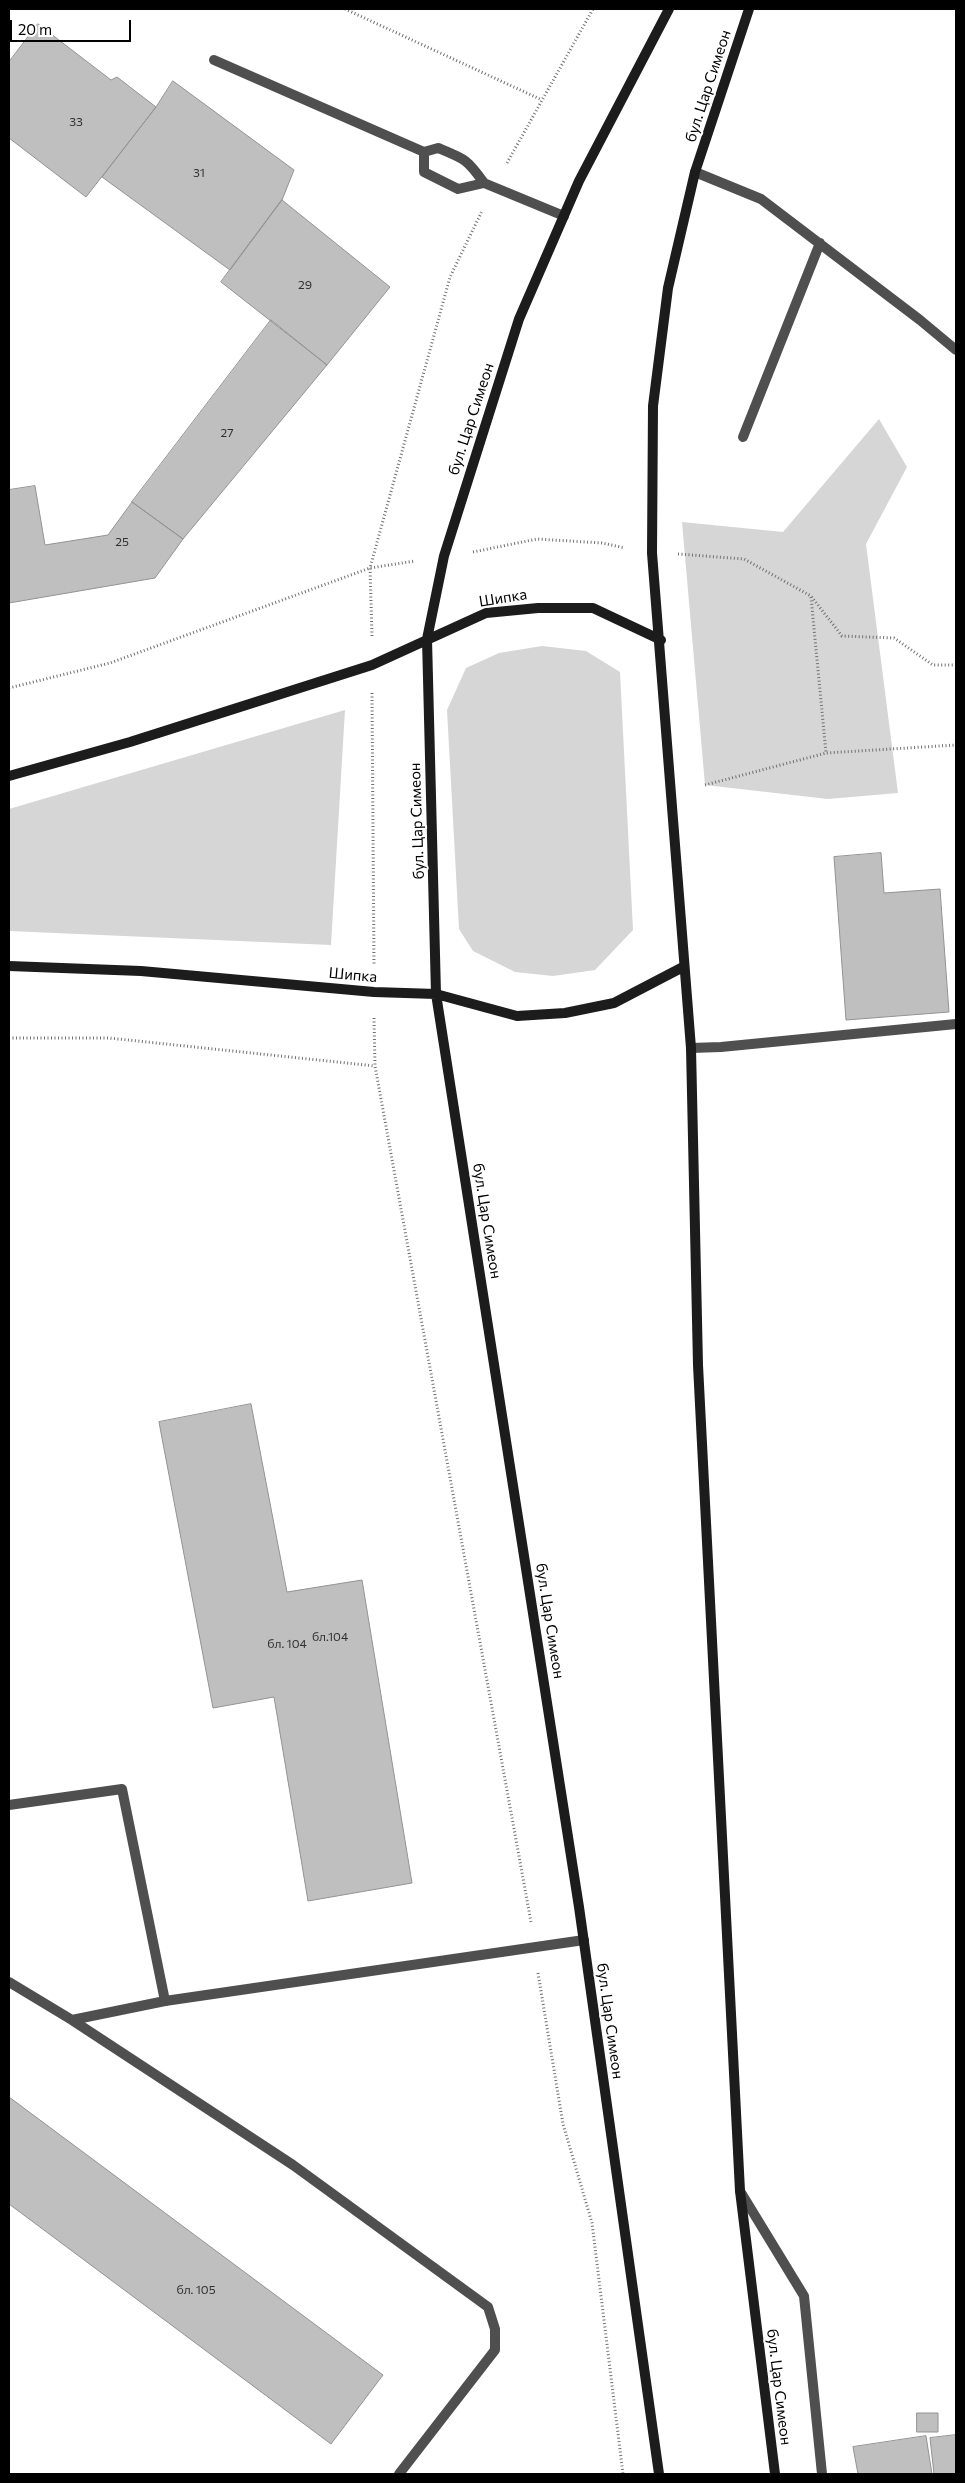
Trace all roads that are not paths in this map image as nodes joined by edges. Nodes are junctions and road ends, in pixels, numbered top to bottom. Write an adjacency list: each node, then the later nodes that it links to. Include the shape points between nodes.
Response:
1 (669, 9): 7 (main road, бул. Цар Симеон)
2 (748, 9): 5 (main road, бул. Цар Симеон)
3 (214, 60): 4 (street)
4 (424, 152): 6 (street, via 438,148 468,161); 6 (street, via 424,172 458,189)
5 (695, 172): 8 (street, via 762,199); 12 (main road, бул. Цар Симеон, via 668,288 653,406 652,553)
6 (484, 183): 7 (street)
7 (564, 216): 11 (main road, бул. Цар Симеон, via 519,319 444,556)
8 (820, 243): 9 (street); 10 (street)
9 (956, 350)
10 (743, 437)
11 (427, 638): 12 (main road, Шипка, via 486,613 538,608 593,608); 13 (main road, Шипка, via 372,664 130,742); 16 (main road, бул. Цар Симеон)
12 (661, 640): 15 (main road, бул. Цар Симеон)
13 (9, 776)
14 (9, 966): 16 (main road, Шипка, via 141,972 374,992)
15 (683, 967): 16 (main road, Шипка, via 614,1003 565,1013 517,1016); 18 (main road, бул. Цар Симеон)
16 (436, 994): 20 (main road, бул. Цар Симеон)
17 (956, 1024): 18 (street)
18 (691, 1048): 24 (main road, бул. Цар Симеон, via 698,1365)
19 (9, 1806): 22 (street, via 122,1789)
20 (584, 1940): 22 (street); 26 (main road, бул. Цар Симеон)
21 (9, 1982): 23 (street)
22 (166, 2001): 23 (street)
23 (72, 2020): 25 (street, via 292,2165 488,2307 495,2329 495,2350)
24 (740, 2191): 27 (main road, бул. Цар Симеон); 28 (street, via 804,2296)
25 (399, 2474)
26 (658, 2474)
27 (775, 2474)
28 (822, 2474)

